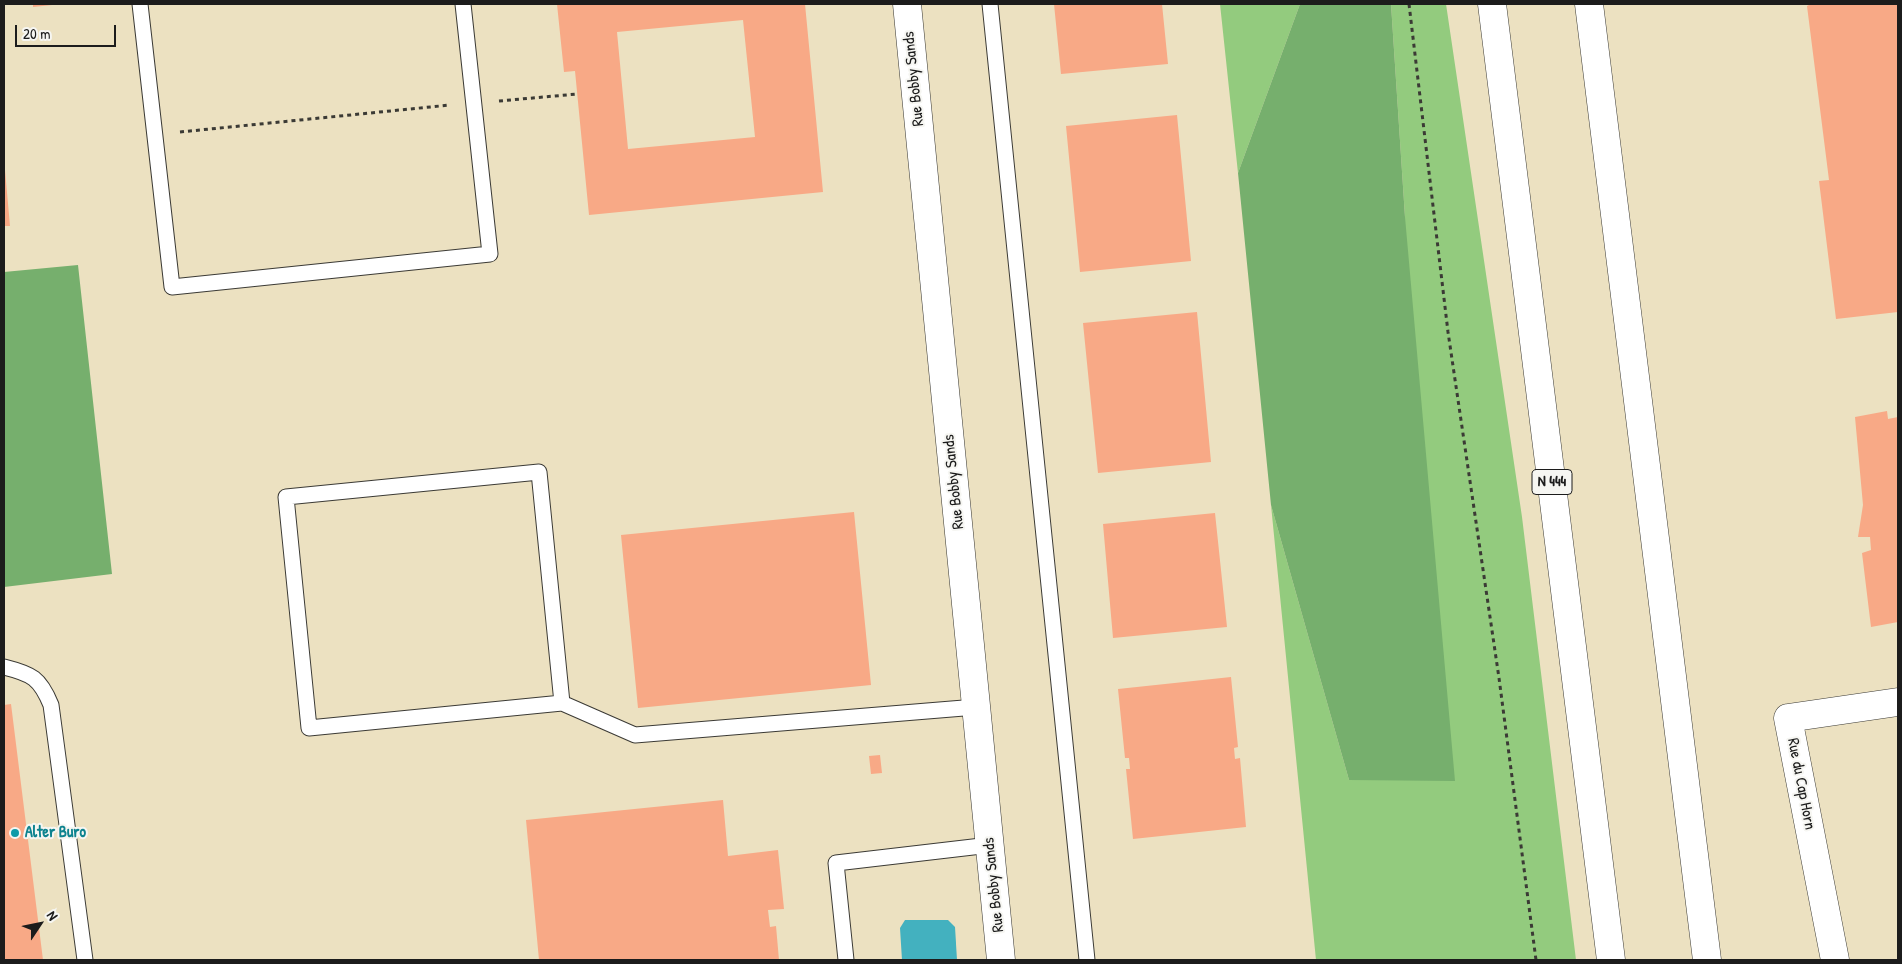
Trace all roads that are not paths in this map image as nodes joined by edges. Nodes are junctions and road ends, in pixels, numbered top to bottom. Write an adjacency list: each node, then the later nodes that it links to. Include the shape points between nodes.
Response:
1 (140, 4): 2 (lane, via 172,287 490,254)
2 (463, 4)
3 (907, 4): 10 (main road, Rue Bobby Sands)
4 (990, 4): 15 (lane)
5 (1492, 4): 16 (main road, N 444)
6 (1589, 4): 17 (main road)
7 (4, 667): 12 (lane, via 25,672 44,687 51,705)
8 (1898, 702): 18 (main road, Rue du Cap Horn, via 1788,718)
9 (562, 703): 9 (lane, via 539,472 286,497 310,728); 10 (lane, via 635,735)
10 (976, 707): 11 (main road, Rue Bobby Sands)
11 (990, 845): 13 (lane, via 836,863); 14 (main road, Rue Bobby Sands)
12 (85, 960)
13 (846, 960)
14 (1001, 960)
15 (1087, 960)
16 (1611, 960)
17 (1707, 960)
18 (1835, 960)

